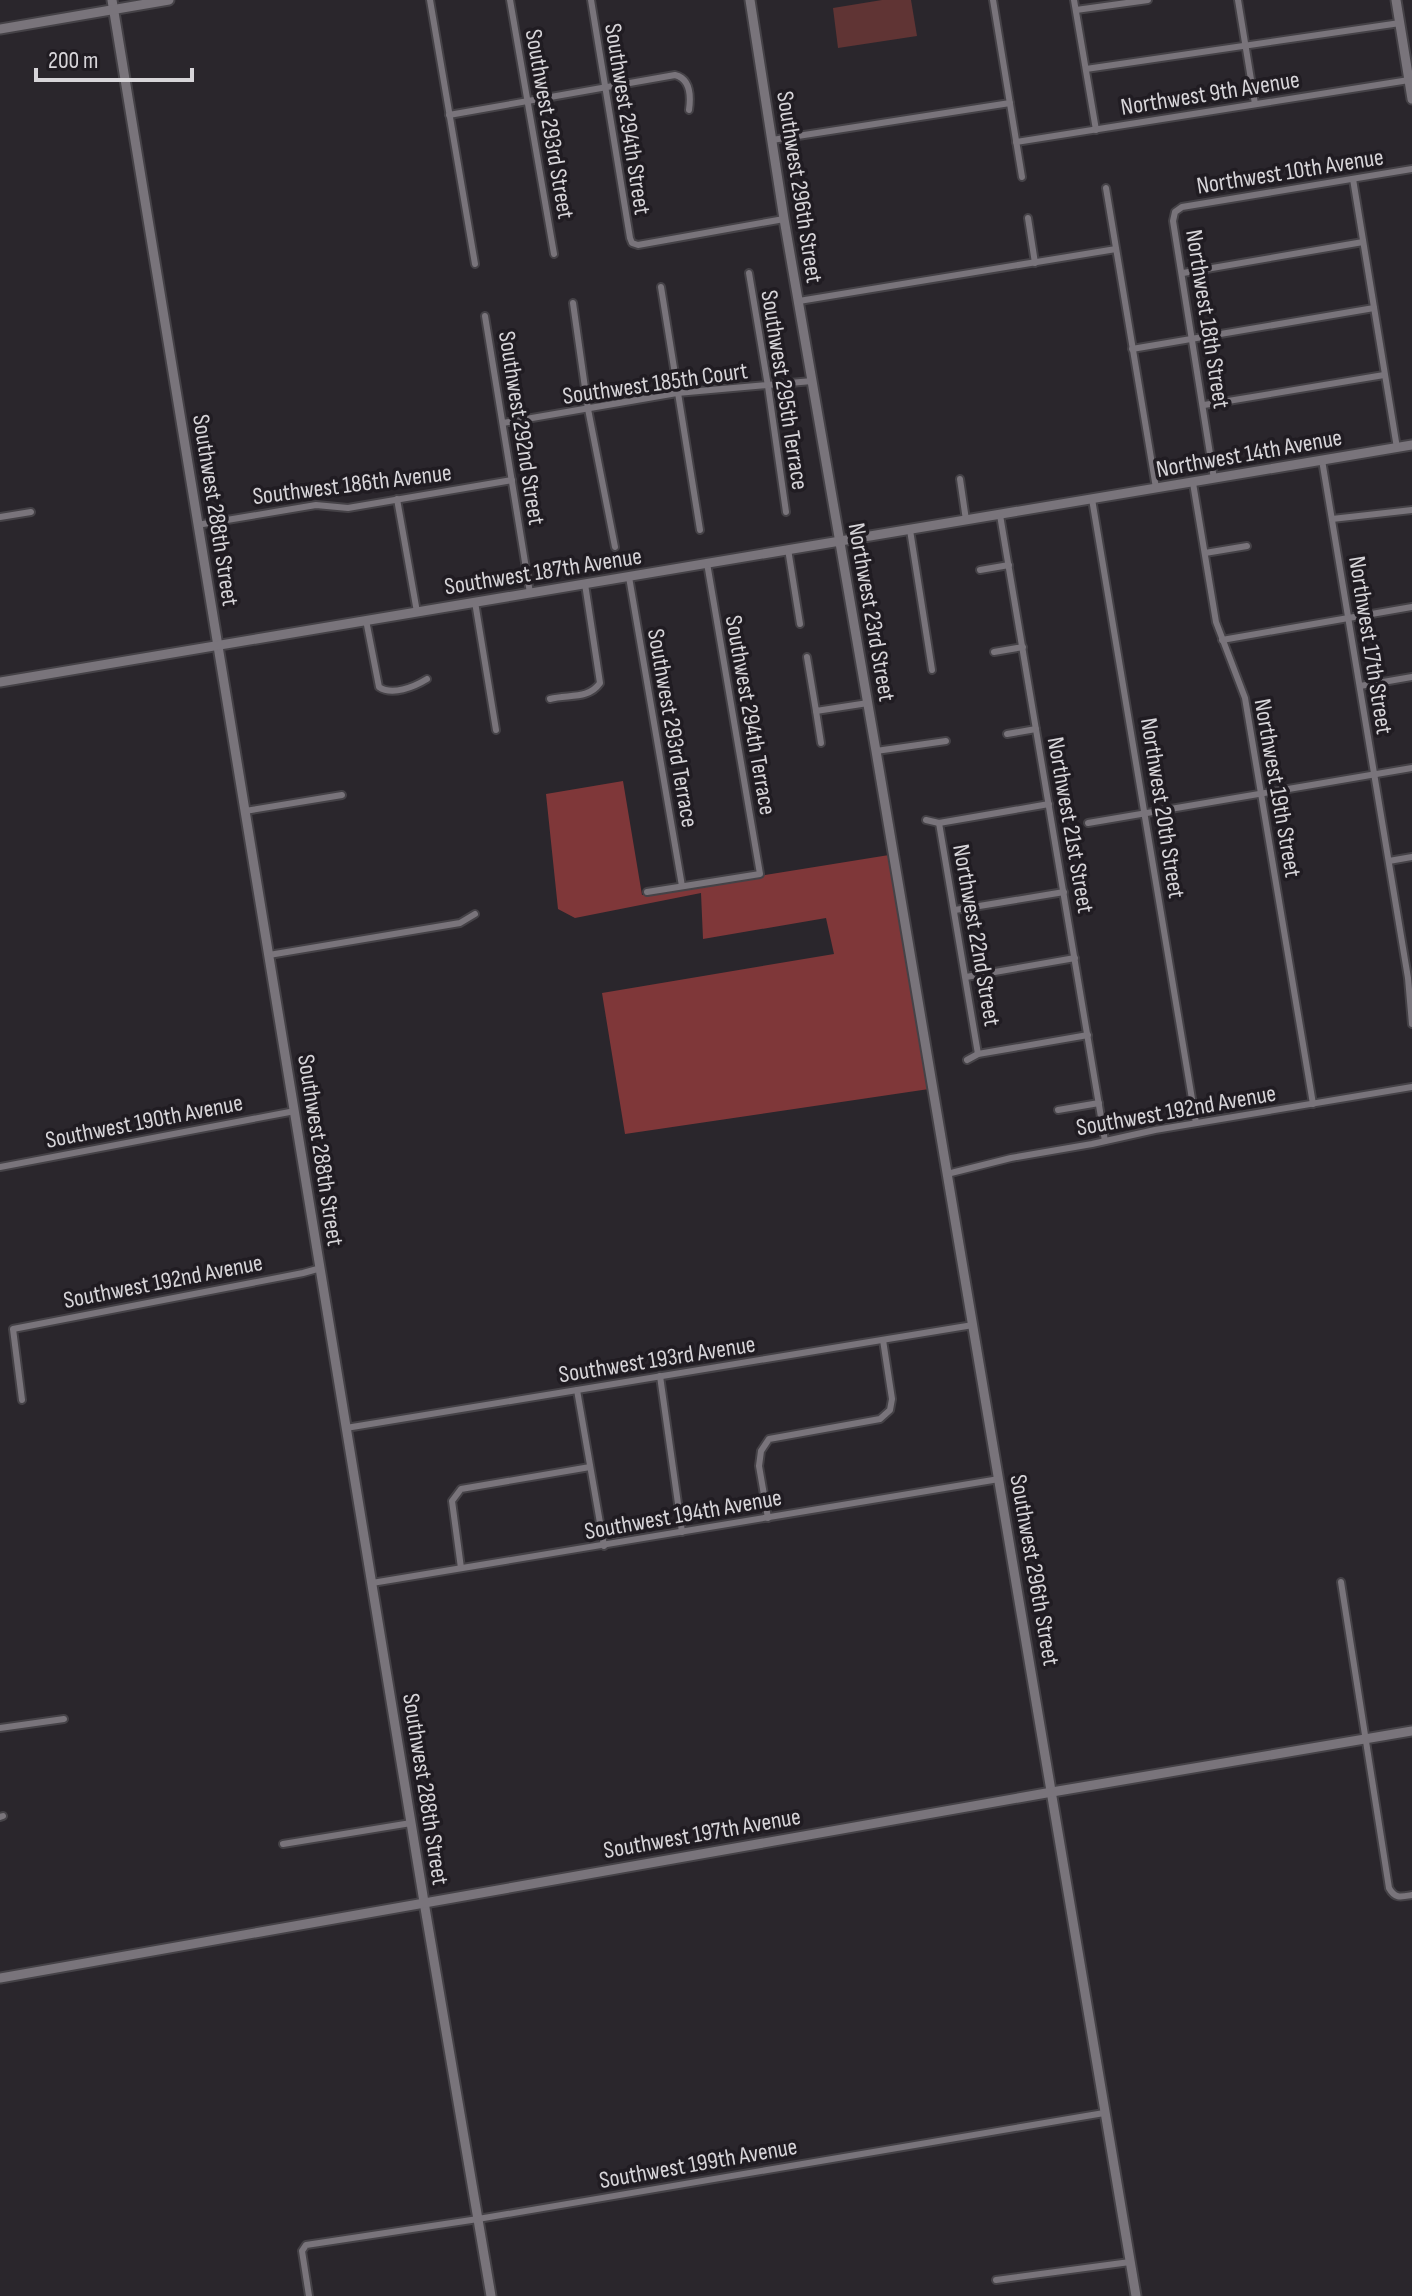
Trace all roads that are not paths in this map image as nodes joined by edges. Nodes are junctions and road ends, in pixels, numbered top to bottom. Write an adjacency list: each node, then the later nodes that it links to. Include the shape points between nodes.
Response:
1 (169, 0): 11 (street)
2 (430, 0): 24 (street)
3 (510, 0): 20 (street, Southwest 293rd Street)
4 (591, 0): 18 (street, Southwest 294th Street)
5 (750, 0): 26 (street, Southwest 296th Street)
6 (993, 0): 21 (street)
7 (1074, 0): 12 (street)
8 (1147, 0): 12 (street)
9 (1238, 0): 15 (street)
10 (1396, 0): 13 (street)
11 (112, 5): 14 (street); 73 (street, Southwest 288th Street)
12 (1076, 10): 16 (street)
13 (1400, 23): 15 (street); 17 (street)
14 (0, 29)
15 (1246, 45): 16 (street); 22 (street)
16 (1086, 69): 25 (street)
17 (1409, 80): 19 (street); 22 (street, Northwest 9th Avenue)
18 (604, 88): 20 (street); 23 (street, via 681,77 687,84); 34 (street, Southwest 294th Street, via 632,243)
19 (1412, 99)
20 (527, 101): 24 (street); 37 (street, Southwest 293rd Street)
21 (1010, 103): 26 (street); 27 (street)
22 (1255, 104): 25 (street, Northwest 9th Avenue)
23 (689, 110)
24 (449, 115): 39 (street)
25 (1096, 130): 27 (street, Northwest 9th Avenue)
26 (772, 140): 34 (street, Southwest 296th Street)
27 (1016, 142): 29 (street)
28 (1412, 169): 30 (street, Northwest 10th Avenue)
29 (1022, 177)
30 (1353, 179): 32 (street, Northwest 10th Avenue); 35 (street)
31 (1106, 188): 36 (street)
32 (1175, 212): 41 (street, Northwest 18th Street)
33 (1028, 218): 38 (street)
34 (784, 219): 43 (street, Southwest 296th Street)
35 (1363, 242): 41 (street); 45 (street)
36 (1116, 249): 38 (street); 48 (street)
37 (554, 254)
38 (1035, 263): 43 (street)
39 (475, 264)
40 (749, 273): 51 (street, Southwest 295th Terrace)
41 (1183, 273): 47 (street, Northwest 18th Street)
42 (661, 287): 52 (street)
43 (799, 301): 50 (street, Southwest 296th Street)
44 (573, 303): 54 (street)
45 (1374, 308): 47 (street); 49 (street)
46 (485, 316): 55 (street, Southwest 292nd Street)
47 (1193, 339): 48 (street); 53 (street, Northwest 18th Street)
48 (1132, 349): 63 (street)
49 (1384, 375): 53 (street); 57 (street)
50 (812, 381): 51 (street, Southwest 185th Court); 76 (street, Northwest 23rd Street)
51 (768, 386): 52 (street, Southwest 185th Court); 68 (street, Southwest 295th Terrace)
52 (677, 393): 54 (street, Southwest 185th Court); 74 (street)
53 (1204, 405): 60 (street, Northwest 18th Street)
54 (588, 409): 55 (street, Southwest 185th Court); 78 (street)
55 (503, 423): 61 (street, Southwest 292nd Street)
56 (1412, 445): 57 (street, Northwest 14th Avenue)
57 (1397, 448): 58 (street, Northwest 14th Avenue)
58 (1322, 460): 60 (street, Northwest 14th Avenue); 71 (street, Northwest 17th Street)
59 (960, 479): 72 (street)
60 (1214, 479): 62 (street, Northwest 14th Avenue)
61 (512, 480): 64 (street, Southwest 186th Avenue); 86 (street, Southwest 292nd Street)
62 (1193, 483): 63 (street, Northwest 14th Avenue); 80 (street, Northwest 19th Street)
63 (1156, 489): 65 (street, Northwest 14th Avenue)
64 (397, 499): 73 (street, Southwest 186th Avenue, via 348,508 316,505); 89 (street)
65 (1092, 499): 69 (street, Southwest 187th Avenue); 118 (street, Northwest 20th Street)
66 (1412, 510): 71 (street)
67 (31, 512): 70 (street)
68 (786, 512)
69 (1000, 515): 72 (street, Southwest 187th Avenue); 82 (street, Northwest 21st Street)
70 (0, 517)
71 (1332, 519): 90 (street, Northwest 17th Street)
72 (966, 520): 75 (street, Southwest 187th Avenue)
73 (197, 525): 94 (street, Southwest 288th Street)
74 (700, 530)
75 (910, 530): 76 (street, Southwest 187th Avenue); 98 (street)
76 (839, 542): 79 (street, Southwest 187th Avenue); 104 (street, Northwest 23rd Street)
77 (1247, 546): 80 (street)
78 (615, 547)
79 (788, 549): 81 (street, Southwest 187th Avenue); 92 (street)
80 (1205, 553): 93 (street, Northwest 19th Street)
81 (707, 563): 84 (street, Southwest 187th Avenue); 125 (street, Southwest 294th Terrace, via 760,874)
82 (1009, 565): 83 (street); 95 (street, Northwest 21st Street)
83 (980, 570)
84 (629, 577): 85 (street, Southwest 187th Avenue); 125 (street, Southwest 293rd Terrace)
85 (585, 584): 86 (street, Southwest 187th Avenue); 103 (street, via 598,687)
86 (530, 593): 87 (street, Southwest 187th Avenue)
87 (475, 602): 89 (street, Southwest 187th Avenue); 107 (street)
88 (1412, 607): 90 (street)
89 (417, 612): 91 (street, Southwest 187th Avenue)
90 (1349, 619): 93 (street); 102 (street, Northwest 17th Street)
91 (366, 620): 94 (street, Southwest 187th Avenue); 100 (street, via 379,687 394,690)
92 (800, 624)
93 (1222, 640): 114 (street, Northwest 19th Street, via 1245,698)
94 (218, 646): 101 (street, Southwest 187th Avenue); 117 (street, Southwest 288th Street)
95 (1023, 647): 96 (street); 106 (street, Northwest 21st Street)
96 (994, 652)
97 (807, 657): 105 (street)
98 (932, 670)
99 (1412, 677): 102 (street)
100 (427, 679)
101 (0, 682)
102 (1360, 686): 113 (street, Northwest 17th Street)
103 (550, 699)
104 (868, 703): 105 (street); 111 (street, Northwest 23rd Street)
105 (816, 711): 110 (street)
106 (1036, 729): 108 (street); 116 (street, Northwest 21st Street)
107 (496, 730)
108 (1007, 734)
109 (946, 741): 111 (street)
110 (821, 743)
111 (876, 751): 122 (street, Northwest 23rd Street)
112 (1412, 768): 113 (street)
113 (1374, 774): 114 (street); 124 (street, Northwest 17th Street)
114 (1261, 793): 118 (street); 140 (street, Northwest 19th Street)
115 (342, 795): 117 (street)
116 (1049, 804): 120 (street); 127 (street, Northwest 21st Street)
117 (245, 811): 131 (street, Southwest 288th Street)
118 (1146, 814): 121 (street); 143 (street, Northwest 20th Street)
119 (926, 820): 120 (street)
120 (939, 823): 128 (street, Northwest 22nd Street)
121 (1088, 823)
122 (893, 850): 146 (street, Southwest 296th Street)
123 (1412, 857): 124 (street)
124 (1389, 861): 130 (street, Northwest 17th Street)
125 (682, 886): 126 (street)
126 (647, 892)
127 (1064, 892): 128 (street); 132 (street, Northwest 21st Street)
128 (955, 910): 133 (street, Northwest 22nd Street)
129 (475, 914): 131 (street, via 460,923)
130 (1407, 948): 134 (street, Northwest 17th Street)
131 (269, 955): 142 (street, Southwest 288th Street)
132 (1075, 958): 133 (street); 135 (street, Northwest 21st Street)
133 (966, 977): 136 (street, Northwest 22nd Street)
134 (1412, 1024)
135 (1088, 1035): 136 (street); 139 (street, Northwest 21st Street)
136 (978, 1054): 137 (street)
137 (967, 1060)
138 (1412, 1087): 140 (street, Southwest 192nd Avenue)
139 (1099, 1103): 141 (street); 144 (street, Northwest 21st Street)
140 (1313, 1104): 143 (street, Southwest 192nd Avenue)
141 (1058, 1110)
142 (295, 1111): 145 (street, Southwest 190th Avenue); 147 (street, Southwest 288th Street)
143 (1196, 1123): 144 (street, Southwest 192nd Avenue)
144 (1105, 1141): 146 (street, Southwest 192nd Avenue)
145 (0, 1167)
146 (947, 1174): 148 (street, Southwest 296th Street)
147 (321, 1268): 152 (street, Southwest 192nd Avenue, via 13,1329); 153 (street, Southwest 288th Street)
148 (973, 1325): 149 (street, Southwest 193rd Avenue); 155 (street, Southwest 296th Street)
149 (883, 1340): 150 (street, Southwest 193rd Avenue); 156 (street, via 890,1410 880,1419 769,1439 759,1466)
150 (660, 1376): 151 (street, Southwest 193rd Avenue); 157 (street)
151 (577, 1390): 153 (street, Southwest 193rd Avenue); 154 (street)
152 (22, 1400)
153 (346, 1428): 161 (street, Southwest 288th Street)
154 (590, 1467): 158 (street); 159 (street, via 461,1489 452,1501)
155 (999, 1479): 156 (street, Southwest 194th Avenue); 166 (street, Southwest 296th Street)
156 (768, 1518): 157 (street, Southwest 194th Avenue)
157 (682, 1532): 158 (street, Southwest 194th Avenue)
158 (604, 1546): 159 (street, Southwest 194th Avenue)
159 (461, 1568): 161 (street, Southwest 194th Avenue)
160 (1341, 1582): 165 (street)
161 (371, 1583): 167 (street, Southwest 288th Street)
162 (64, 1719): 163 (street)
163 (0, 1728)
164 (1412, 1731): 165 (street, Southwest 197th Avenue)
165 (1365, 1740): 166 (street, Southwest 197th Avenue); 169 (street, via 1389,1888 1398,1898)
166 (1052, 1792): 170 (street, Southwest 197th Avenue); 172 (street, Southwest 296th Street)
167 (411, 1823): 168 (street); 170 (street, Southwest 288th Street)
168 (283, 1844)
169 (1412, 1895)
170 (424, 1902): 171 (street, Southwest 197th Avenue); 173 (street, Southwest 288th Street)
171 (0, 1978)
172 (1104, 2113): 173 (street, Southwest 199th Avenue); 174 (street, Southwest 296th Street)
173 (478, 2219): 176 (street, Southwest 199th Avenue, via 306,2245 302,2251); 177 (street, Southwest 288th Street)
174 (1130, 2262): 175 (street); 178 (street, Southwest 296th Street)
175 (996, 2280)
176 (309, 2296)
177 (491, 2296)
178 (1136, 2296)

